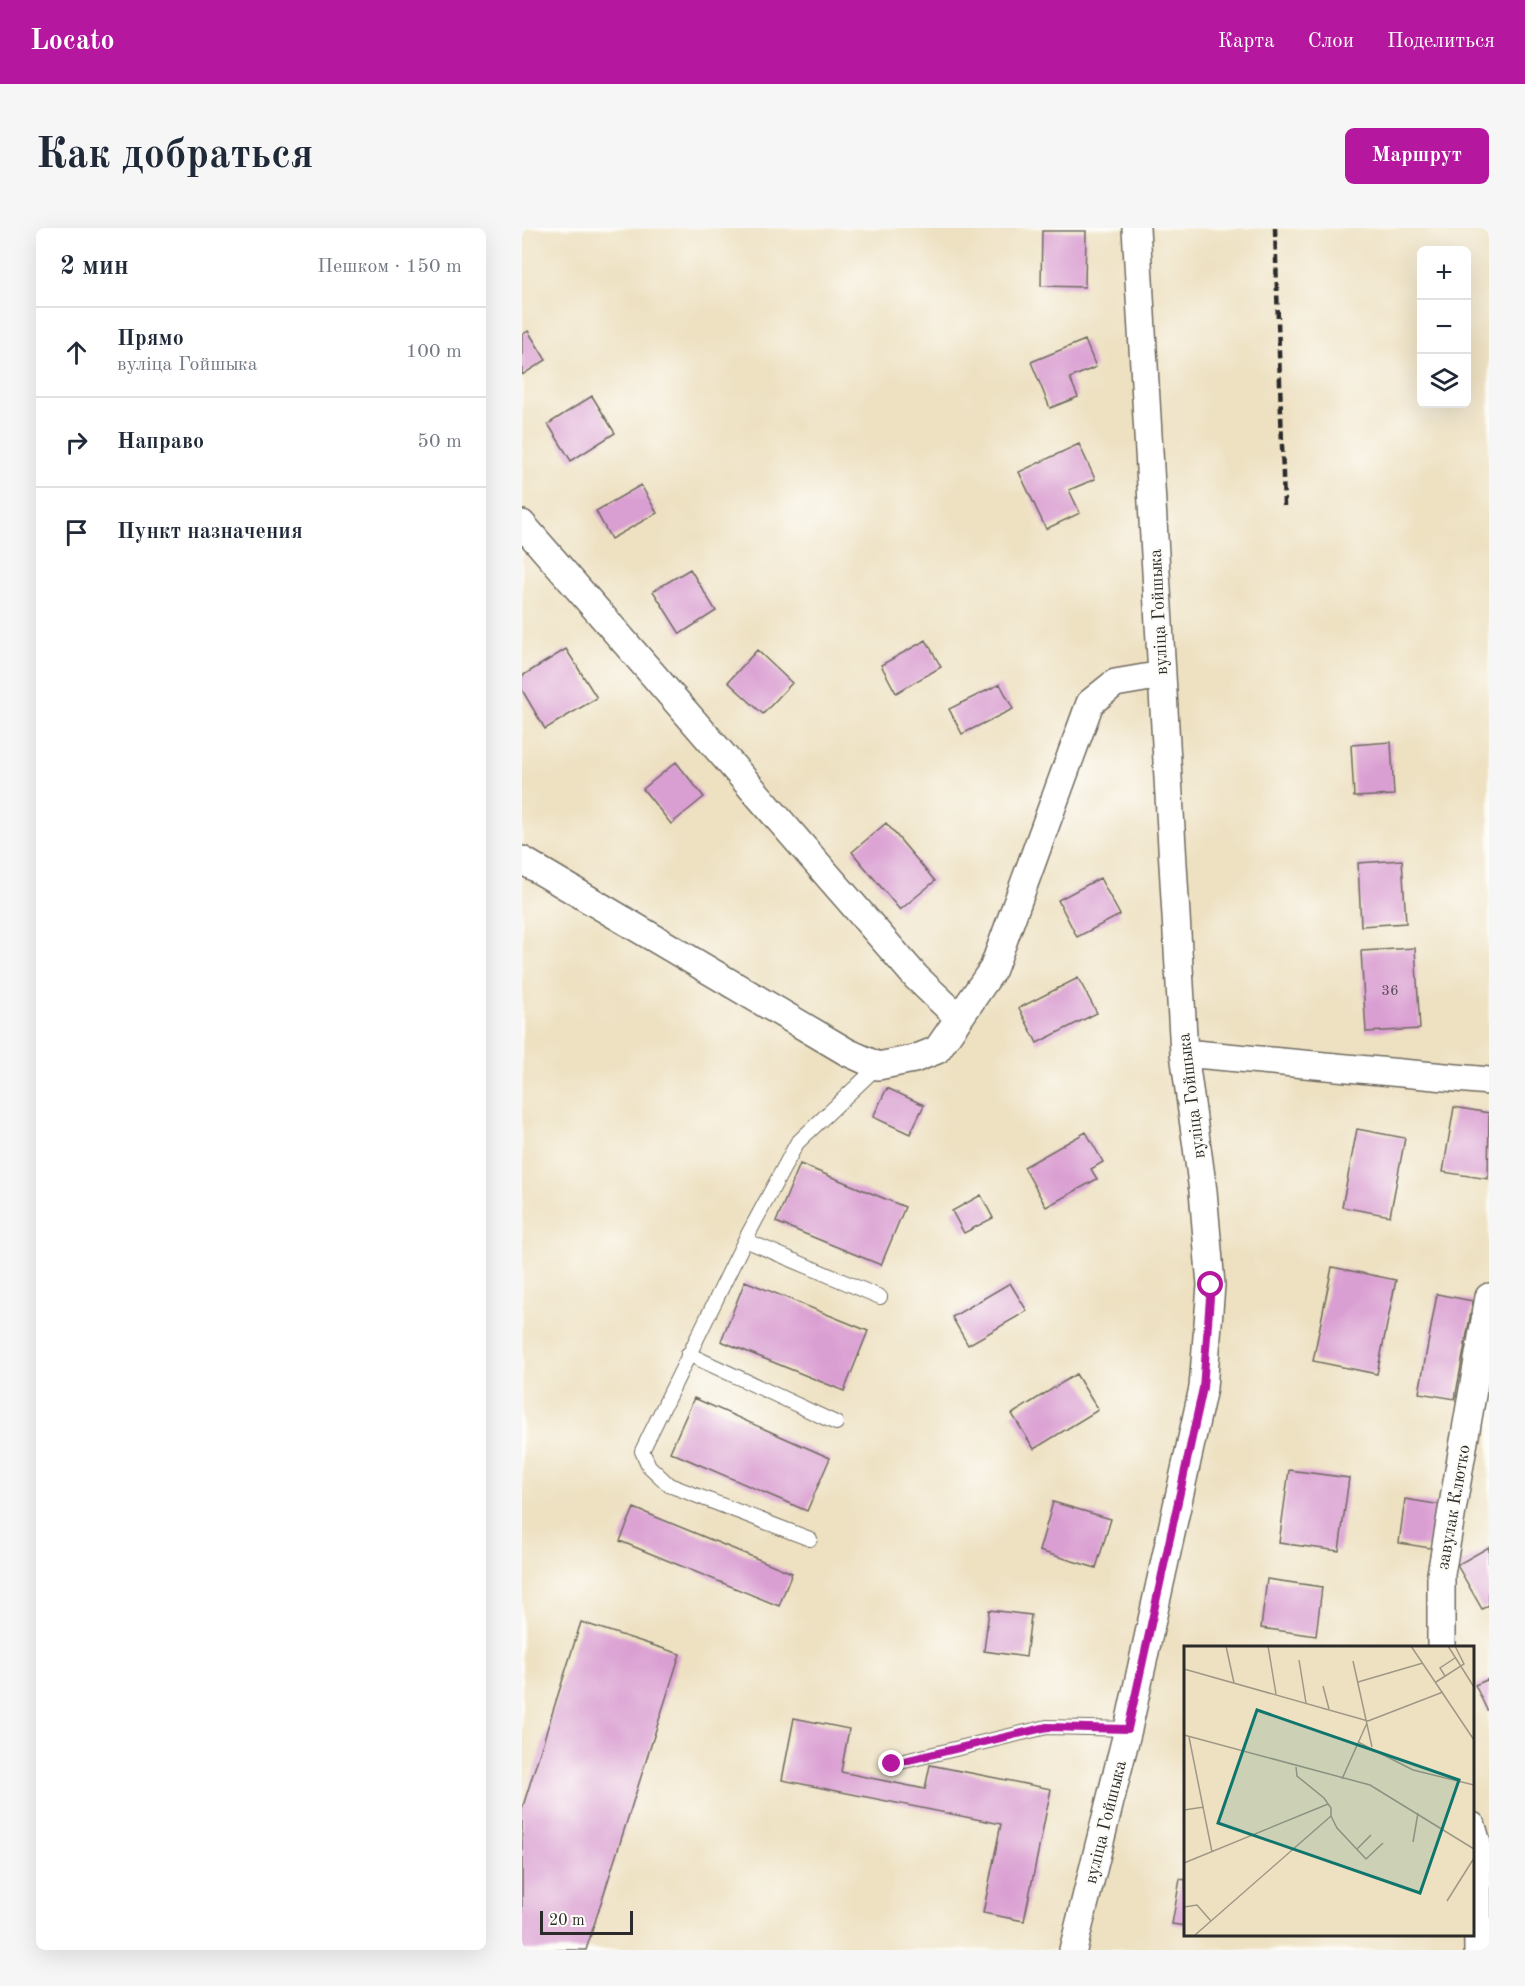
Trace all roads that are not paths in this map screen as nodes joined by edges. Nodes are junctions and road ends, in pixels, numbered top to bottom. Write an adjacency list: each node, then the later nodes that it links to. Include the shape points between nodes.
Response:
1 (1136, 228): 3 (street, вуліца Гойшыка)
2 (522, 524): 5 (street, via 916,977)
3 (1162, 675): 5 (street, via 1115,683 1090,703 993,969); 6 (street, вуліца Гойшыка)
4 (522, 860): 7 (street, via 847,1052)
5 (959, 1018): 7 (street, via 937,1050)
6 (1184, 1053): 8 (street); 16 (street, вуліца Гойшыка, via 1203,1191 1210,1297 1203,1388)
7 (878, 1066): 9 (lane, via 797,1143)
8 (1489, 1081)
9 (746, 1240): 10 (lane); 12 (lane)
10 (880, 1297)
11 (1489, 1297): 15 (street, завулак Клютко, via 1441,1574)
12 (688, 1354): 13 (lane); 14 (lane, via 643,1444 649,1466 669,1485)
13 (836, 1423)
14 (810, 1539)
15 (1441, 1646)
16 (1128, 1729): 17 (lane, via 1047,1727); 19 (street, вуліца Гойшыка)
17 (892, 1764)
18 (1474, 1830): 20 (street)
19 (1073, 1950)
20 (1478, 1950)

